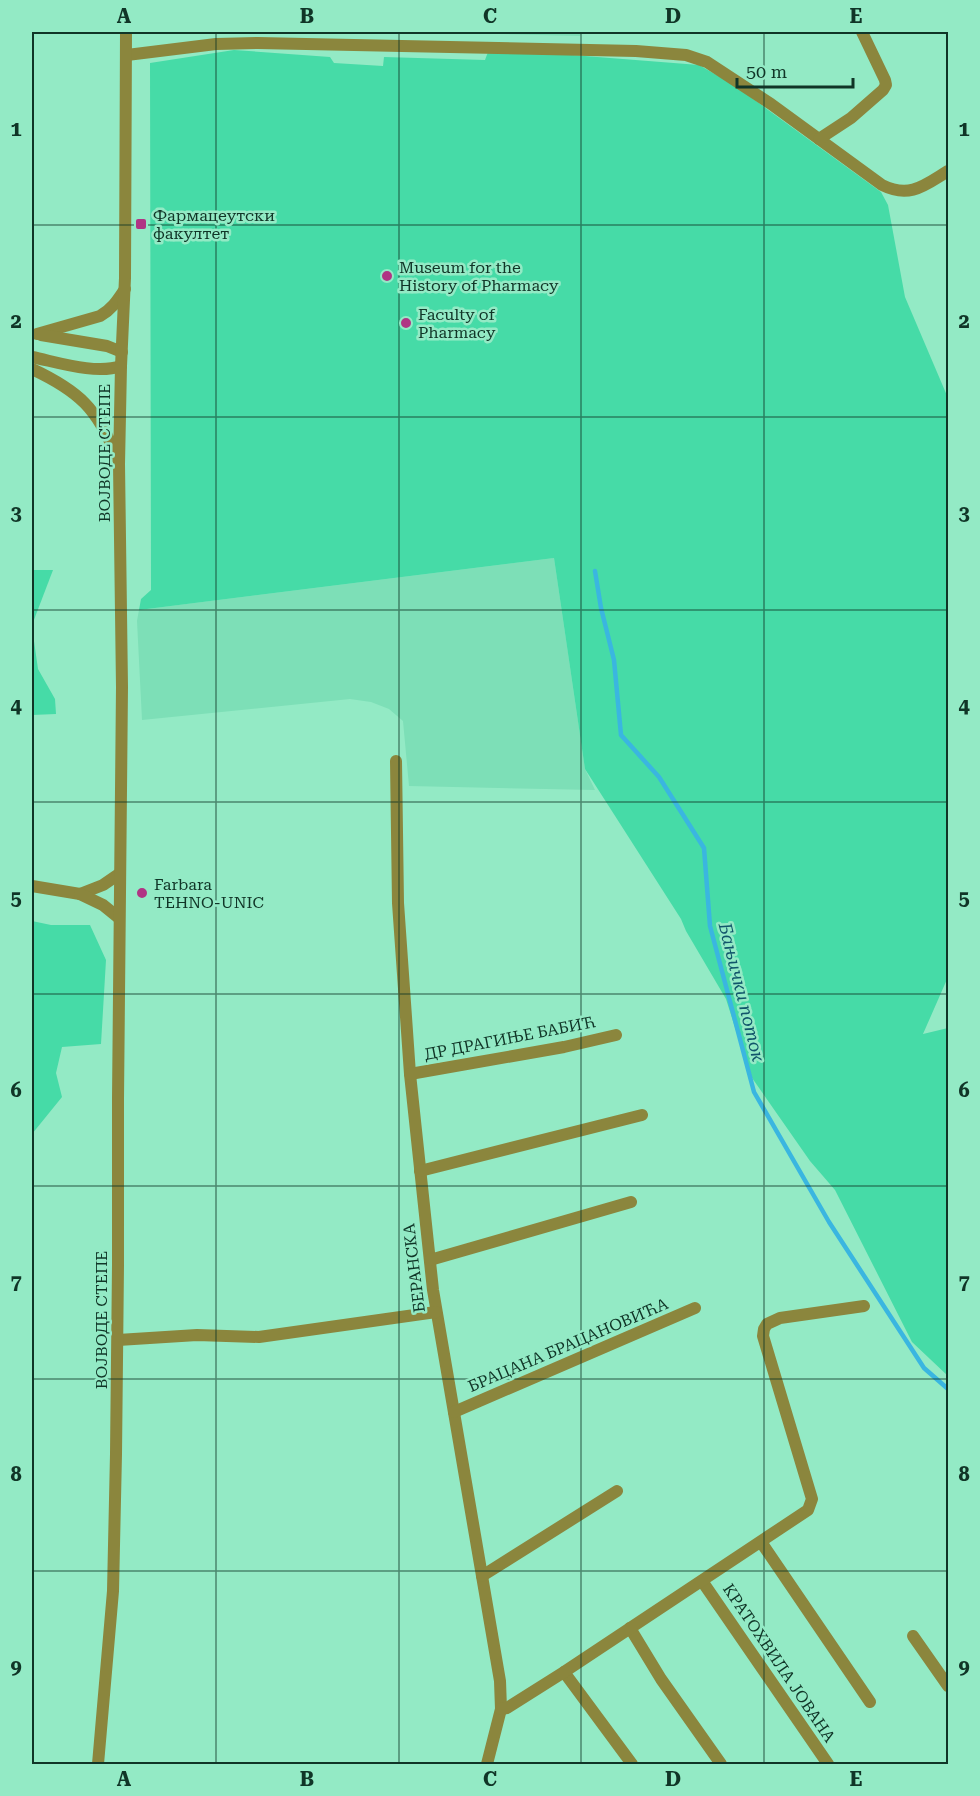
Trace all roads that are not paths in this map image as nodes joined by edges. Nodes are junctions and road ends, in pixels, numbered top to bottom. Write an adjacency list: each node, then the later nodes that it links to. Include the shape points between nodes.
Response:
1 (126, 32): 3 (street, ВОЈВОДЕ СТЕПЕ)
2 (862, 32): 4 (street, via 885,80 883,90)
3 (127, 55): 4 (street, via 258,43 686,55 722,70); 6 (street, ВОЈВОДЕ СТЕПЕ)
4 (819, 139): 5 (street, via 896,191 917,190)
5 (948, 171)
6 (125, 288): 7 (street, via 117,302 99,316); 8 (street, ВОЈВОДЕ СТЕПЕ)
7 (34, 334): 8 (street)
8 (122, 352): 10 (street, ВОЈВОДЕ СТЕПЕ)
9 (32, 357): 10 (street, via 83,367)
10 (121, 366): 12 (street, ВОЈВОДЕ СТЕПЕ)
11 (32, 369): 12 (street, via 62,384 88,406 101,423)
12 (119, 464): 14 (street, ВОЈВОДЕ СТЕПЕ)
13 (396, 761): 19 (street, БЕРАНСКА, via 398,903)
14 (119, 874): 16 (street); 17 (street, ВОЈВОДЕ СТЕПЕ)
15 (32, 886): 16 (street)
16 (80, 894): 17 (street)
17 (119, 918): 27 (street, ВОЈВОДЕ СТЕПЕ)
18 (616, 1035): 19 (street, ДР ДРАГИЊЕ БАБИЋ)
19 (410, 1074): 21 (street, БЕРАНСКА)
20 (642, 1115): 21 (street)
21 (420, 1171): 23 (street, БЕРАНСКА)
22 (631, 1202): 23 (street)
23 (430, 1260): 26 (street, БЕРАНСКА)
24 (864, 1306): 30 (street, via 780,1317 764,1329 812,1499 805,1513)
25 (695, 1308): 28 (street, БРАЦАНА БРАЦАНОВИЋА)
26 (436, 1312): 27 (street, via 259,1337 197,1335); 28 (street, БЕРАНСКА)
27 (118, 1340): 39 (street, ВОЈВОДЕ СТЕПЕ, via 113,1592)
28 (454, 1412): 31 (street, БЕРАНСКА)
29 (617, 1491): 31 (street)
30 (761, 1542): 32 (street); 37 (street)
31 (482, 1576): 38 (street, БЕРАНСКА)
32 (702, 1581): 33 (street); 43 (street, КРАТОХВИЛА ЈОВАНА)
33 (630, 1628): 35 (street); 42 (street)
34 (913, 1636): 36 (street)
35 (564, 1672): 38 (street); 41 (street)
36 (948, 1686)
37 (870, 1702)
38 (501, 1709): 40 (street, БЕРАНСКА)
39 (98, 1764)
40 (487, 1764)
41 (632, 1764)
42 (721, 1764)
43 (828, 1764)

